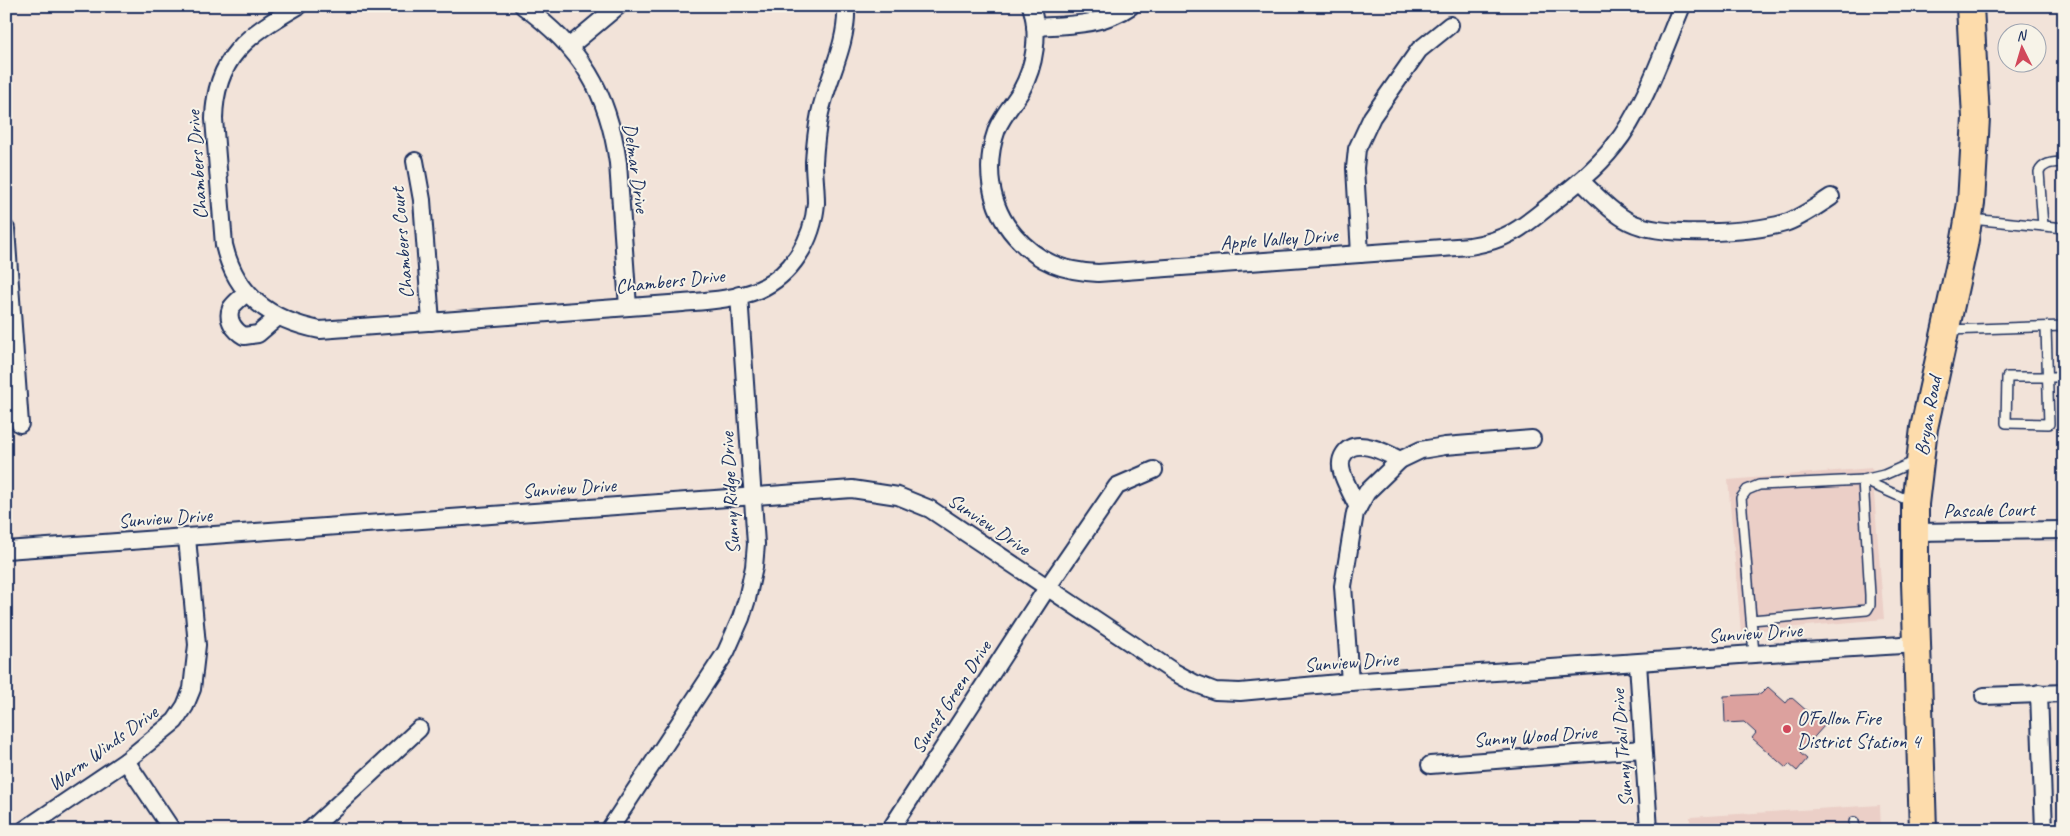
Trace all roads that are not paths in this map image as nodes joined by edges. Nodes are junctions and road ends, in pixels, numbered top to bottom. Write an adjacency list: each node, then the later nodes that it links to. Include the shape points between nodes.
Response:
1 (298, 6): 21 (street, Chambers Drive, via 247,39 230,58 214,99 224,244 228,261)
2 (523, 6): 11 (street, Delmar Drive)
3 (618, 6): 11 (street)
4 (846, 6): 22 (street, Chambers Drive, via 841,48 820,112 814,162 816,201 810,233 800,252 774,282)
5 (1031, 6): 10 (street, Apple Valley Drive)
6 (1131, 6): 10 (street, via 1103,20)
7 (1682, 6): 14 (street, Apple Valley Drive, via 1632,120 1601,163)
8 (1970, 6): 16 (main road, Bryan Road, via 1976,118)
9 (1450, 24): 20 (street, via 1419,50 1372,117 1357,150 1355,168)
10 (1035, 27): 20 (street, Apple Valley Drive, via 1028,78 998,128 990,167 993,195 1000,216 1023,246 1060,268 1098,273)
11 (570, 46): 23 (street, Delmar Drive, via 596,84 615,142)
12 (415, 161): 25 (street, Chambers Court, via 422,200)
13 (2064, 162): 17 (lane, via 2042,166 2039,172)
14 (1581, 181): 15 (street, via 1612,211 1632,223 1656,230 1701,233 1794,220); 20 (street, Apple Valley Drive, via 1504,238 1470,246)
15 (1831, 197)
16 (1968, 219): 17 (lane); 28 (main road, Bryan Road)
17 (2043, 226): 18 (lane)
18 (2064, 228)
19 (6, 229): 31 (street)
20 (1360, 254)
21 (246, 293): 24 (street, Chambers Drive); 24 (street, via 231,309 230,318 237,332 244,336 258,334)
22 (739, 295): 23 (street, Chambers Drive); 37 (street, Sunny Ridge Drive)
23 (628, 307): 25 (street, Chambers Drive)
24 (278, 317): 25 (street, Chambers Drive, via 320,330)
25 (431, 322)
26 (2064, 326): 27 (lane)
27 (2046, 328): 28 (lane); 29 (lane)
28 (1945, 330): 33 (main road, Bryan Road)
29 (2049, 377): 29 (lane, via 2006,377 2006,423 2049,424); 30 (lane)
30 (2064, 377)
31 (20, 424)
32 (1532, 439): 34 (street, via 1445,446 1421,450)
33 (1920, 459): 36 (lane, via 1884,475); 38 (main road, Bryan Road)
34 (1400, 460): 39 (street, via 1367,492); 39 (street, via 1367,447 1346,450 1340,460 1342,474)
35 (1154, 470): 44 (street, Sunset Green Drive, via 1117,486)
36 (1862, 480): 38 (lane); 45 (lane, via 1870,605 1866,610); 45 (lane, via 1760,485 1747,490 1741,498)
37 (753, 495): 42 (street, Sunview Drive); 44 (street, Sunview Drive, via 852,489 898,496 930,510); 60 (street, Sunny Ridge Drive, via 754,567 741,618 726,652)
38 (1916, 504): 41 (main road, Bryan Road)
39 (1358, 508): 49 (street, via 1349,541 1343,586)
40 (2064, 530): 41 (street, Pascale Court)
41 (1914, 532): 46 (main road, Bryan Road)
42 (187, 538): 43 (street, Sunview Drive); 55 (street, Warm Winds Drive, via 197,646 192,689 175,721)
43 (6, 550)
44 (1047, 588): 49 (street, Sunview Drive, via 1174,672 1215,691 1240,692); 61 (street, Sunset Green Drive)
45 (1751, 620): 47 (lane)
46 (1918, 644): 47 (street, Sunview Drive); 63 (main road, Bryan Road)
47 (1754, 654): 48 (street, Sunview Drive)
48 (1638, 663): 49 (street, Sunview Drive); 54 (street, Sunny Trail Drive)
49 (1350, 682)
50 (2039, 693): 51 (street); 52 (street); 64 (street)
51 (2064, 693)
52 (1984, 696)
53 (419, 729): 59 (street)
54 (1643, 749): 56 (street, Sunny Wood Drive); 62 (street, Sunny Trail Drive)
55 (126, 761): 57 (street, Warm Winds Drive); 58 (street)
56 (1430, 765)
57 (24, 830)
58 (172, 830)
59 (310, 830)
60 (609, 830)
61 (890, 830)
62 (1649, 830)
63 (1923, 830)
64 (2044, 830)

